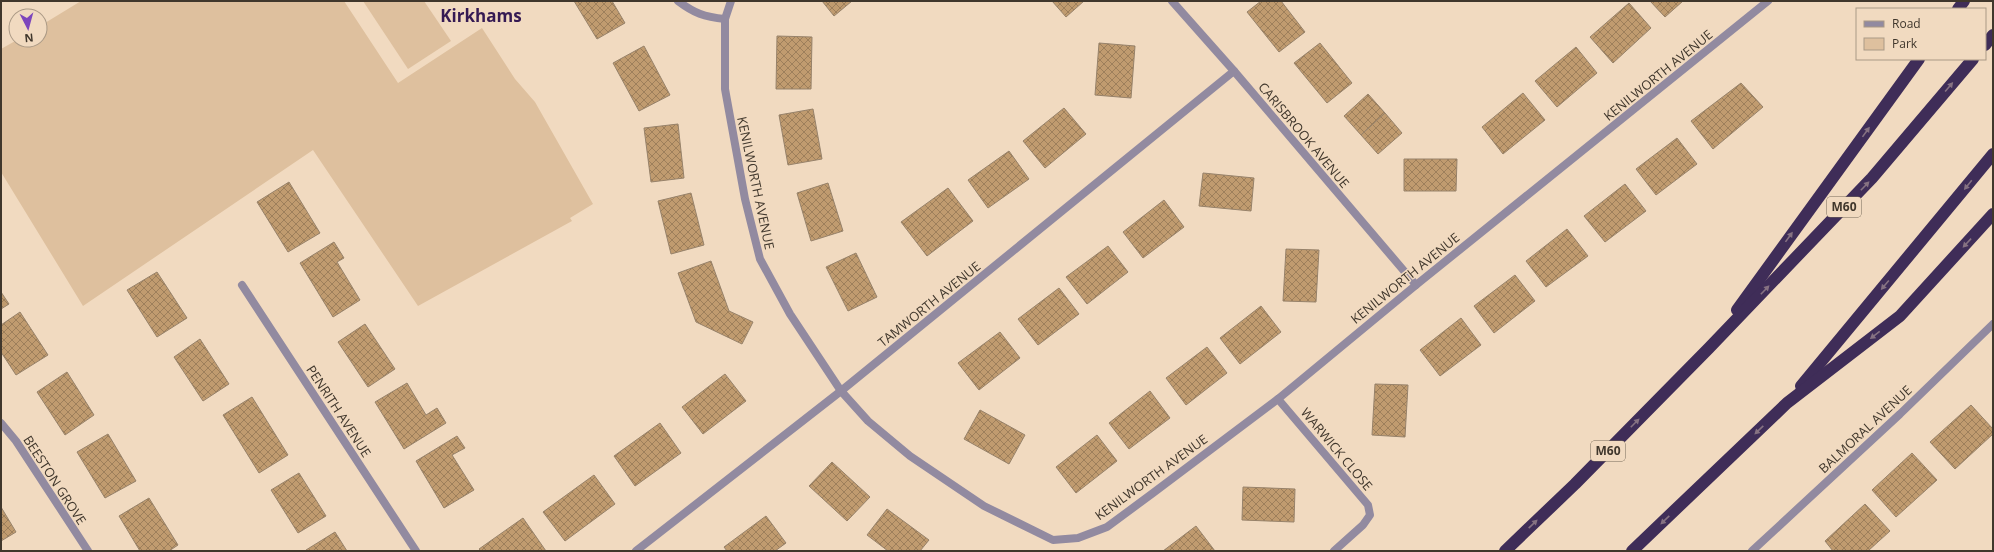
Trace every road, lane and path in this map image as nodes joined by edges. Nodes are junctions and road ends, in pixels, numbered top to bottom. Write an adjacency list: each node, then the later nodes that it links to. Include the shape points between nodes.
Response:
1 (678, 1): 5 (street, via 694,13 709,18)
2 (731, 1): 5 (street, KENILWORTH AVENUE)
3 (1172, 1): 10 (street, CARISBROOK AVENUE)
4 (1768, 1): 14 (street, KENILWORTH AVENUE)
5 (725, 19): 17 (street, KENILWORTH AVENUE, via 725,89 745,199 760,258 790,314)
6 (1993, 35): 7 (highway)
7 (1986, 43)
8 (1918, 60): 16 (highway, M60, one-way to 8)
9 (1972, 60): 16 (highway, M60, one-way to 9, via 1872,178)
10 (1234, 71): 14 (street, CARISBROOK AVENUE); 17 (street, TAMWORTH AVENUE)
11 (1993, 154): 19 (highway, one-way to 19)
12 (1993, 214): 19 (highway, one-way to 19, via 1900,316)
13 (242, 284): 22 (street, PENRITH AVENUE)
14 (1416, 285): 18 (street, KENILWORTH AVENUE)
15 (1993, 324): 27 (street, BALMORAL AVENUE)
16 (1709, 348): 25 (highway, M60, one-way to 16)
17 (841, 391): 18 (street, KENILWORTH AVENUE, via 868,421 910,456 984,506 1053,540 1078,538 1107,527); 23 (street, TAMWORTH AVENUE)
18 (1278, 399): 24 (street, WARWICK CLOSE, via 1368,504 1370,515 1363,525)
19 (1787, 403): 26 (highway, one-way to 26)
20 (1, 423): 21 (street, BEESTON GROVE, via 16,441)
21 (88, 551)
22 (416, 551)
23 (636, 551)
24 (1334, 551)
25 (1505, 551)
26 (1632, 551)
27 (1752, 551)

